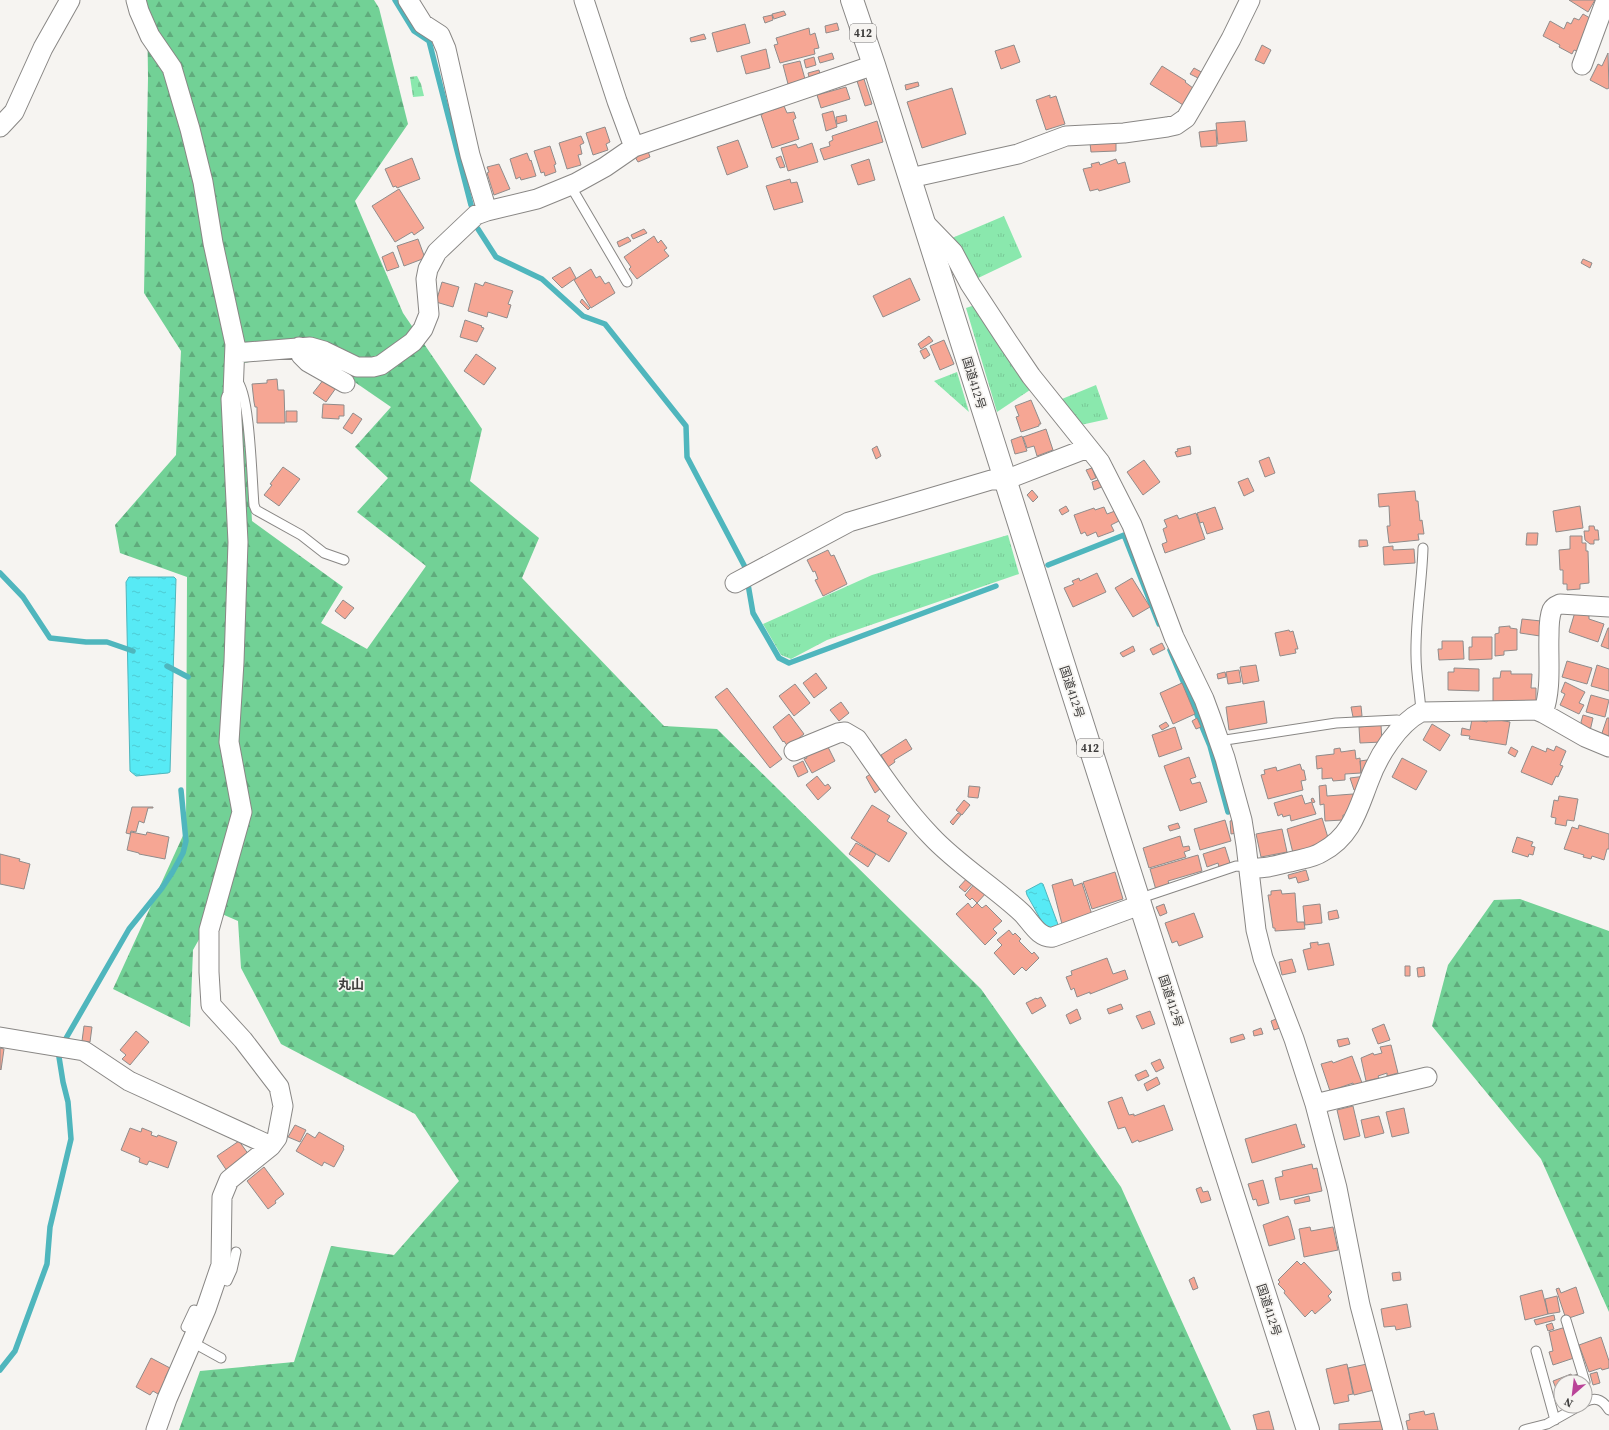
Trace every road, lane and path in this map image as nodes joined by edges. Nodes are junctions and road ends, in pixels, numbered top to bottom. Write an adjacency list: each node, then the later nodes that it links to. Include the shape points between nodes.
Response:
1 (70, 0): 10 (street, via 43,48 14,112)
2 (136, 0): 18 (street, via 150,36 172,68 190,129 203,182)
3 (408, 0): 14 (street, via 423,24 440,35 446,49 470,154)
4 (584, 0): 11 (street)
5 (852, 0): 8 (highway, 国道412号 / 412)
6 (1250, 0): 12 (street, via 1186,118 1176,125 1124,133 1066,136 1018,154)
7 (1606, 0): 9 (street)
8 (874, 65): 11 (street); 12 (highway, 国道412号 / 412)
9 (1582, 65)
10 (0, 128)
11 (634, 146): 13 (street, via 605,167)
12 (910, 178): 15 (highway, 国道412号 / 412)
13 (570, 185): 14 (street, via 537,199); 16 (lane)
14 (487, 211): 17 (street, via 476,215 433,258 426,280 428,314 423,328 413,342 381,365 373,367 357,367 310,346)
15 (923, 221): 21 (street, via 954,252 970,284 1008,342); 22 (highway, 国道412号 / 412)
16 (627, 282)
17 (299, 347): 18 (street); 20 (street, via 301,356 308,362)
18 (235, 353): 19 (street)
19 (233, 378): 24 (lane, via 240,384 246,404 256,510 301,535 324,553); 37 (street, via 231,399 238,542 229,742 242,812 209,930 209,972 211,1005 243,1040 278,1087 283,1106 277,1138)
20 (345, 383)
21 (1088, 448): 22 (street); 29 (street, via 1100,462 1132,525 1174,637 1204,698)
22 (1005, 480): 25 (street, via 990,480 849,522); 33 (highway, 国道412号 / 412)
23 (1423, 548): 28 (lane)
24 (344, 560)
25 (741, 580)
26 (1609, 607): 27 (street, via 1560,604 1552,609 1548,694)
27 (1543, 713): 28 (street, via 1536,710); 30 (street)
28 (1413, 717): 29 (lane, via 1336,723); 32 (street, via 1387,748 1375,768 1361,806 1343,836 1322,853 1308,858 1258,869)
29 (1219, 741): 32 (street, via 1242,820)
30 (1609, 748)
31 (794, 751): 33 (street, via 838,733 845,732 857,739 909,811 932,837 1022,913 1041,935 1047,938)
32 (1249, 867): 33 (lane, via 1236,866); 36 (street, via 1256,930 1263,958 1292,1032)
33 (1139, 902): 50 (highway, 国道412号 / 412)
34 (0, 1037): 37 (street, via 84,1051 129,1081)
35 (1427, 1077): 36 (street)
36 (1315, 1104): 51 (street, via 1337,1188 1360,1305)
37 (271, 1146): 39 (street, via 228,1180 222,1197 221,1266)
38 (236, 1252): 39 (lane, via 227,1281)
39 (217, 1277): 41 (street, via 204,1314)
40 (1566, 1320): 44 (lane)
41 (189, 1335): 43 (lane); 49 (street)
42 (1536, 1351): 48 (lane)
43 (222, 1358)
44 (1583, 1374)
45 (1593, 1401): 46 (lane, via 1599,1400)
46 (1609, 1410)
47 (1566, 1414): 48 (lane)
48 (1556, 1420): 52 (lane)
49 (156, 1430)
50 (1308, 1430)
51 (1393, 1430)
52 (1524, 1430)

